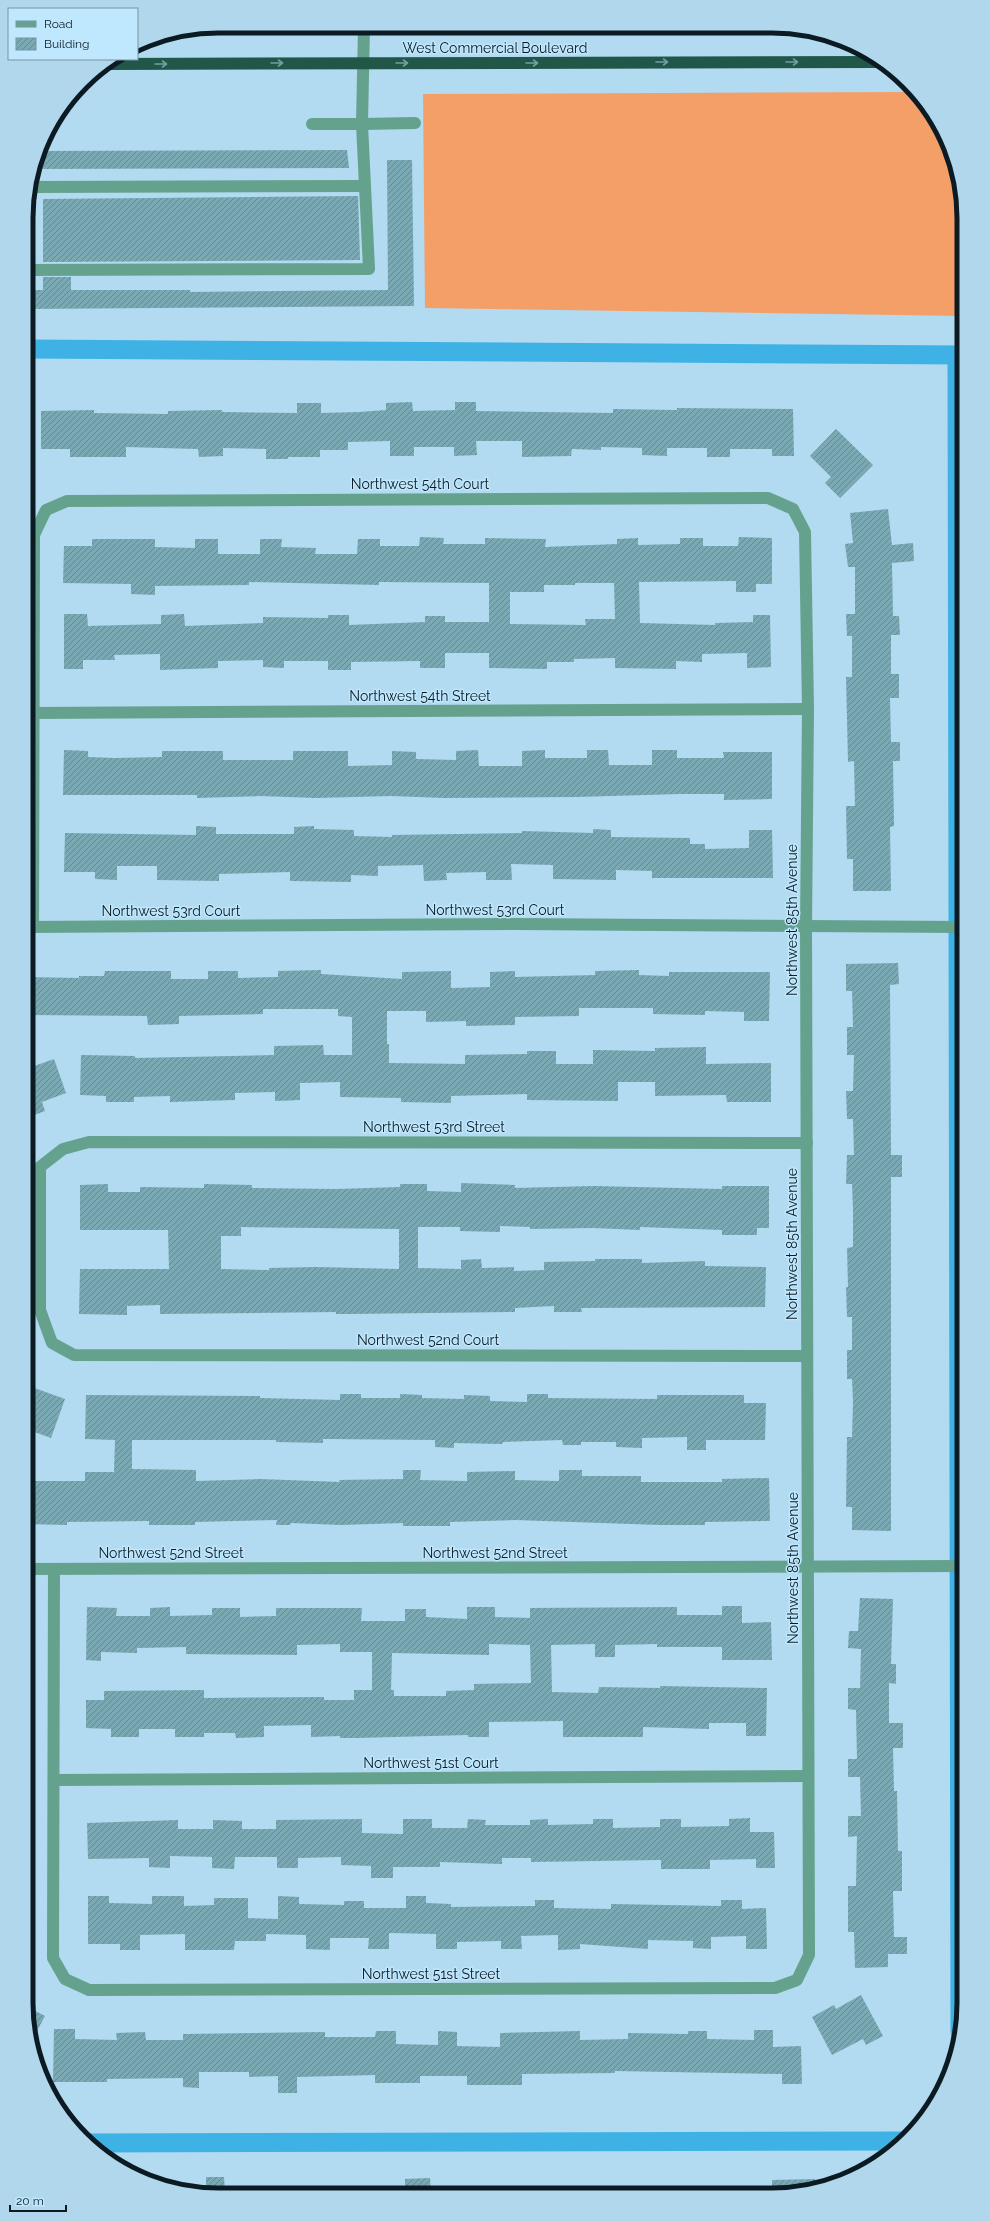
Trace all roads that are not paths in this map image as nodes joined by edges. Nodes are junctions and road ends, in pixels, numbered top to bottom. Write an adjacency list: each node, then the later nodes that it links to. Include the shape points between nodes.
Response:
1 (364, 33): 3 (street)
2 (872, 62): 3 (highway, West Commercial Boulevard, one-way to 2)
3 (363, 63): 4 (highway, West Commercial Boulevard, one-way to 3); 7 (street)
4 (115, 64)
5 (415, 123): 7 (street)
6 (312, 124): 7 (street)
7 (362, 124): 8 (street)
8 (365, 186): 9 (street); 10 (street, via 369,269)
9 (36, 187)
10 (33, 270)
11 (793, 509): 12 (street, Northwest 54th Court, via 768,498 67,500 46,510 34,535); 13 (street, Northwest 85th Avenue, via 804,532)
12 (33, 624)
13 (808, 709): 14 (street, Northwest 54th Street); 16 (street, Northwest 85th Avenue)
14 (33, 713)
15 (33, 927): 16 (street, Northwest 53rd Court, via 499,924)
16 (806, 927): 17 (street, Northwest 53rd Court); 18 (street, Northwest 85th Avenue)
17 (957, 927)
18 (807, 1143): 19 (street, Northwest 53rd Street, via 89,1142 63,1149 40,1167 40,1310); 20 (street, Northwest 85th Avenue)
19 (52, 1343): 20 (street, Northwest 52nd Court, via 74,1355)
20 (807, 1356): 22 (street, Northwest 85th Avenue)
21 (957, 1566): 22 (street, Northwest 52nd Street)
22 (808, 1567): 23 (street, Northwest 52nd Street); 25 (street, Northwest 85th Avenue)
23 (54, 1568): 24 (street, Northwest 52nd Street); 26 (street)
24 (33, 1569)
25 (808, 1776): 26 (street, Northwest 51st Court); 27 (street, Northwest 85th Avenue, via 809,1955)
26 (54, 1780): 27 (street, Northwest 51st Street, via 53,1958 65,1979 89,1990 775,1988)
27 (797, 1980)

